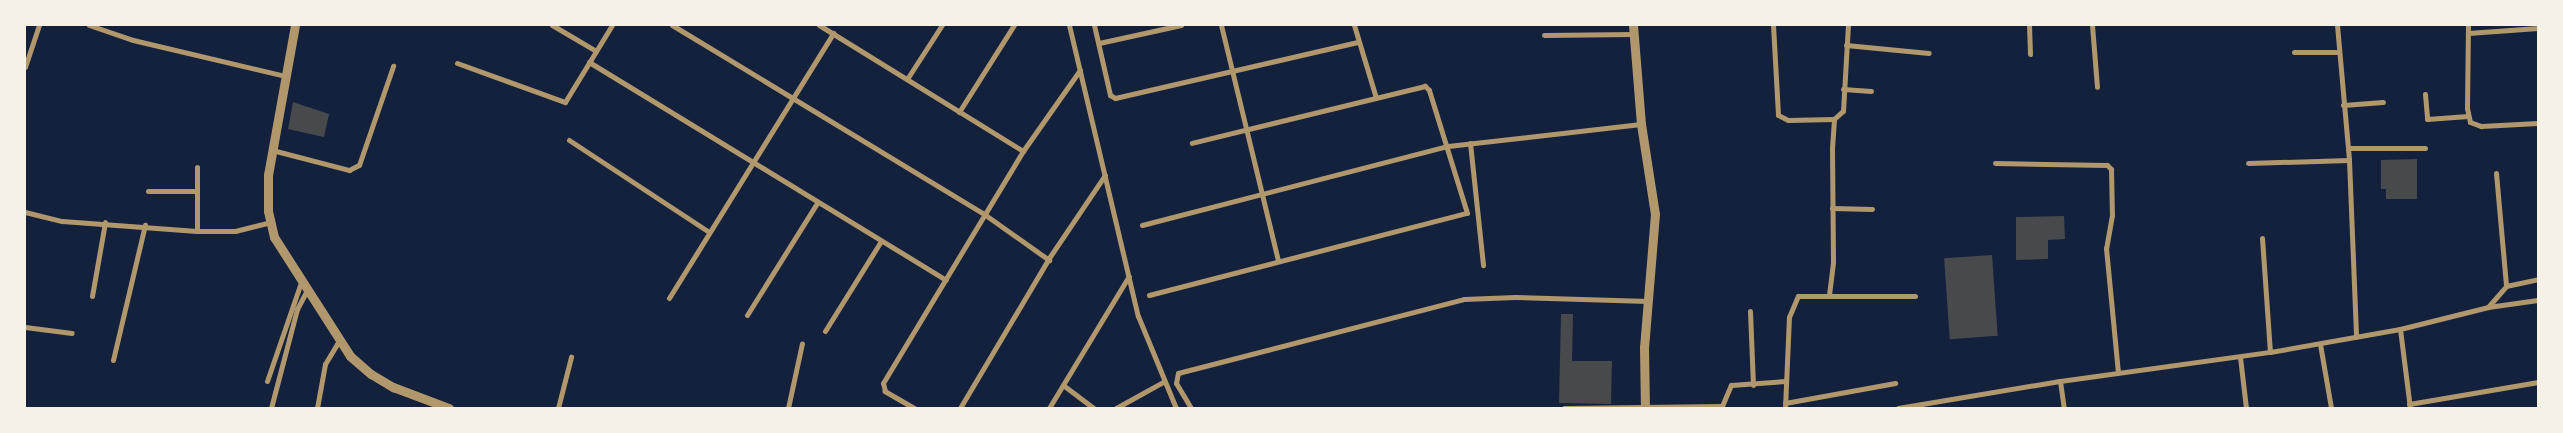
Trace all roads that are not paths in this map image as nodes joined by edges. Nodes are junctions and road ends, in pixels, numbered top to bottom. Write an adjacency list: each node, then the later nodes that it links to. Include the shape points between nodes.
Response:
1 (39, 25): 37 (street)
2 (89, 25): 40 (street, via 133,40)
3 (295, 25): 40 (street)
4 (552, 25): 29 (street)
5 (612, 25): 29 (street)
6 (672, 25): 47 (street)
7 (819, 25): 23 (street)
8 (1014, 25): 50 (street)
9 (1070, 25): 38 (street)
10 (1094, 25): 27 (street)
11 (1180, 25): 27 (street)
12 (1221, 25): 39 (street)
13 (1354, 25): 26 (street)
14 (1773, 25): 51 (street, via 1778,115 1788,120)
15 (1848, 25): 28 (street)
16 (2029, 25): 33 (street)
17 (2092, 25): 42 (street)
18 (2337, 25): 31 (street)
19 (2468, 25): 24 (street)
20 (940, 26): 41 (street)
21 (2538, 28): 24 (street)
22 (1633, 29): 25 (street); 54 (street)
23 (832, 33): 41 (street); 47 (street)
24 (2468, 33): 52 (street)
25 (1544, 35)
26 (1358, 42): 39 (street); 46 (street)
27 (1100, 43): 39 (street, via 1110,95 1115,98)
28 (1846, 45): 32 (street); 43 (street)
29 (596, 51): 34 (street)
30 (2294, 52): 31 (street)
31 (2338, 52): 49 (street)
32 (1929, 53)
33 (2030, 54)
34 (589, 62): 35 (street, via 565,102); 67 (street)
35 (457, 63)
36 (393, 66): 62 (street, via 359,165 349,170)
37 (25, 67)
38 (1080, 70): 63 (street); 70 (street)
39 (1232, 70): 55 (street)
40 (285, 76): 62 (street)
41 (907, 80): 50 (street)
42 (2098, 87)
43 (1843, 89): 44 (street); 51 (street, via 1843,111)
44 (1871, 92)
45 (2425, 94): 52 (street, via 2426,119)
46 (1376, 98): 55 (street); 59 (street, via 1428,87)
47 (792, 99): 67 (street); 78 (street)
48 (2383, 102): 49 (street)
49 (2343, 105): 60 (street)
50 (959, 112): 63 (street)
51 (1834, 119): 75 (street)
52 (2469, 119): 53 (street, via 2481,126)
53 (2538, 123)
54 (1641, 124): 57 (street, via 1620,129); 102 (street, via 1655,214)
55 (1247, 130): 58 (street); 73 (street)
56 (569, 140): 84 (street)
57 (1470, 143): 59 (street); 89 (street)
58 (1192, 144)
59 (1448, 146): 73 (street); 88 (street, via 1467,210 1464,215)
60 (2348, 148): 61 (street); 64 (street)
61 (2425, 148)
62 (272, 150): 80 (street, via 267,192)
63 (1023, 151): 78 (street)
64 (2349, 160): 66 (street); 112 (street)
65 (1995, 163): 120 (street, via 2107,165 2111,168 2112,215 2106,248)
66 (2248, 163)
67 (752, 164): 74 (street); 84 (street)
68 (197, 167): 72 (street)
69 (2496, 173): 94 (street)
70 (1105, 176): 87 (street); 90 (street)
71 (148, 191): 72 (street)
72 (197, 191): 83 (street)
73 (1264, 195): 82 (street); 88 (street)
74 (817, 203): 86 (street); 107 (street)
75 (1832, 208): 76 (street); 97 (street)
76 (1872, 209)
77 (25, 212): 79 (street, via 62,221)
78 (984, 214): 87 (street); 92 (street)
79 (105, 222): 81 (street); 98 (street)
80 (270, 222): 83 (street, via 235,230); 93 (street, via 274,237)
81 (145, 225): 83 (street); 119 (street)
82 (1142, 225)
83 (197, 231)
84 (710, 232): 100 (street)
85 (2262, 238): 116 (street)
86 (881, 241): 92 (street); 110 (street)
87 (1048, 260): 138 (street)
88 (1278, 261): 96 (street)
89 (1483, 265)
90 (1129, 276): 124 (street, via 1138,316); 128 (street)
91 (2538, 279): 94 (street)
92 (946, 280): 137 (street, via 883,383 886,391)
93 (301, 282): 95 (street); 103 (street)
94 (2506, 286): 104 (street)
95 (307, 290): 105 (street); 113 (street)
96 (1149, 295)
97 (1829, 295): 99 (street); 122 (street, via 1802,293 1794,299 1789,318)
98 (92, 296)
99 (1915, 296)
100 (669, 298)
101 (2538, 300): 104 (street)
102 (1648, 301): 130 (street, via 1644,347); 143 (street, via 1515,297 1464,299 1178,373 1176,383)
103 (290, 307): 105 (street); 121 (street)
104 (2488, 307): 109 (street)
105 (297, 309): 132 (street)
106 (1750, 311): 126 (street)
107 (747, 315)
108 (25, 327): 111 (street)
109 (2400, 329): 112 (street); 131 (street)
110 (824, 331)
111 (72, 332)
112 (2356, 337): 115 (street)
113 (339, 341): 133 (street, via 325,364); 134 (street, via 371,374 409,394)
114 (802, 343): 136 (street)
115 (2320, 344): 116 (street); 148 (street)
116 (2270, 352): 118 (street)
117 (572, 357): 135 (street)
118 (2240, 357): 120 (street); 147 (street)
119 (114, 360)
120 (2118, 372): 123 (street)
121 (268, 381)
122 (1786, 381): 126 (street); 129 (street)
123 (2060, 381): 145 (street); 146 (street)
124 (1163, 382): 141 (street); 142 (street)
125 (2538, 382): 131 (street)
126 (1753, 384): 130 (street, via 1731,385 1722,406)
127 (1895, 384): 129 (street)
128 (1063, 385): 139 (street); 140 (street)
129 (1785, 405)
130 (1645, 406): 144 (street)
131 (2410, 406)
132 (271, 408)
133 (317, 408)
134 (449, 408)
135 (558, 408)
136 (788, 408)
137 (914, 408)
138 (960, 408)
139 (1049, 408)
140 (1094, 408)
141 (1116, 408)
142 (1176, 408)
143 (1192, 408)
144 (1564, 408)
145 (1898, 408)
146 (2064, 408)
147 (2246, 408)
148 (2331, 408)

